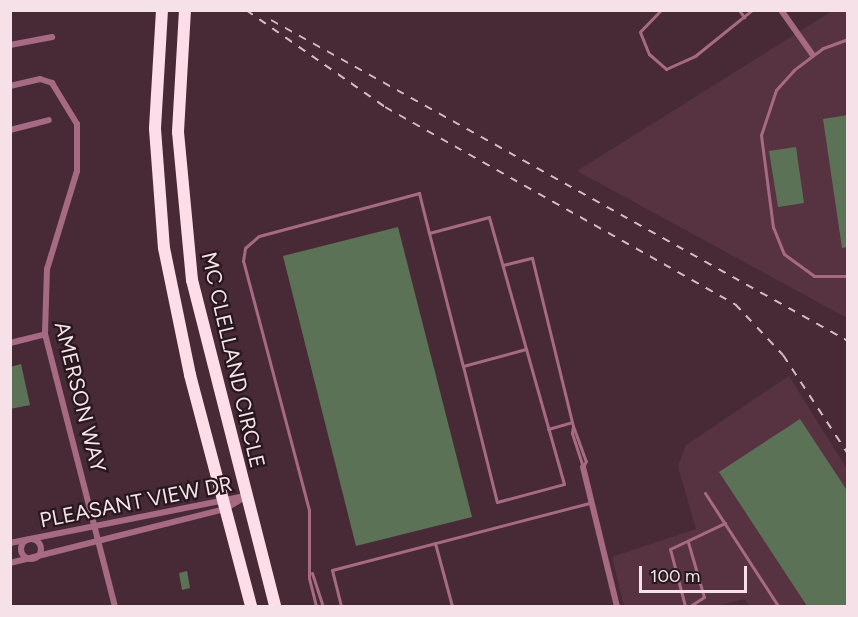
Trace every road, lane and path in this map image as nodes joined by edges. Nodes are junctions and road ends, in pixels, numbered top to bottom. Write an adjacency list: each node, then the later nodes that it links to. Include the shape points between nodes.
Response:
1 (162, 10): 28 (highway, MC CLELLAND CIRCLE, via 155,129 162,234 179,329)
2 (185, 10): 26 (highway, MC CLELLAND CIRCLE, via 178,132 185,232 200,318)
3 (661, 10): 7 (lane, via 640,32 649,54 666,69 695,56)
4 (739, 10): 7 (lane)
5 (752, 10): 7 (lane)
6 (782, 10): 11 (street)
7 (744, 16)
8 (51, 37): 10 (street)
9 (848, 39): 11 (lane)
10 (10, 45)
11 (813, 54): 17 (lane, via 776,90 765,114 761,135 773,226 784,254 801,269 827,278)
12 (10, 86): 18 (street, AMERSON WAY, via 40,79 52,83 77,124 77,171 47,269)
13 (50, 120): 14 (street)
14 (10, 129)
15 (429, 233): 16 (lane, via 489,216); 21 (lane); 38 (lane, via 419,193 259,236 245,248 243,261 309,510)
16 (503, 266): 20 (lane); 22 (lane, via 532,258)
17 (848, 276)
18 (45, 334): 19 (street); 30 (street, AMERSON WAY)
19 (10, 343)
20 (526, 349): 21 (lane); 23 (lane)
21 (463, 366): 23 (lane, via 497,502 564,484)
22 (573, 424): 23 (lane); 24 (lane); 24 (lane, via 586,461)
23 (548, 429)
24 (583, 467): 27 (street)
25 (705, 493): 29 (lane)
26 (245, 497): 28 (street, PLEASANT VIEW DR); 28 (street, PLEASANT VIEW DR); 41 (highway, MC CLELLAND CIRCLE)
27 (590, 503): 35 (lane); 46 (street)
28 (223, 504): 30 (street, PLEASANT VIEW DR); 32 (street, PLEASANT VIEW DR); 40 (highway, MC CLELLAND CIRCLE)
29 (725, 523): 33 (lane); 49 (lane)
30 (96, 527): 31 (street, PLEASANT VIEW DR); 32 (street, AMERSON WAY)
31 (28, 539): 34 (street, PLEASANT VIEW DR); 36 (street, via 22,551); 36 (street, via 40,546)
32 (99, 539): 36 (street, PLEASANT VIEW DR); 39 (street, AMERSON WAY)
33 (688, 542): 47 (lane, via 672,546 670,553); 48 (lane, via 704,597)
34 (10, 543)
35 (435, 543): 44 (lane, via 332,570); 45 (lane)
36 (33, 558): 37 (street, PLEASANT VIEW DR)
37 (10, 563)
38 (312, 573): 42 (lane); 43 (lane)
39 (115, 606)
40 (251, 606)
41 (275, 606)
42 (316, 606)
43 (324, 606)
44 (341, 606)
45 (452, 606)
46 (617, 606)
47 (685, 606)
48 (690, 606)
49 (778, 606)

